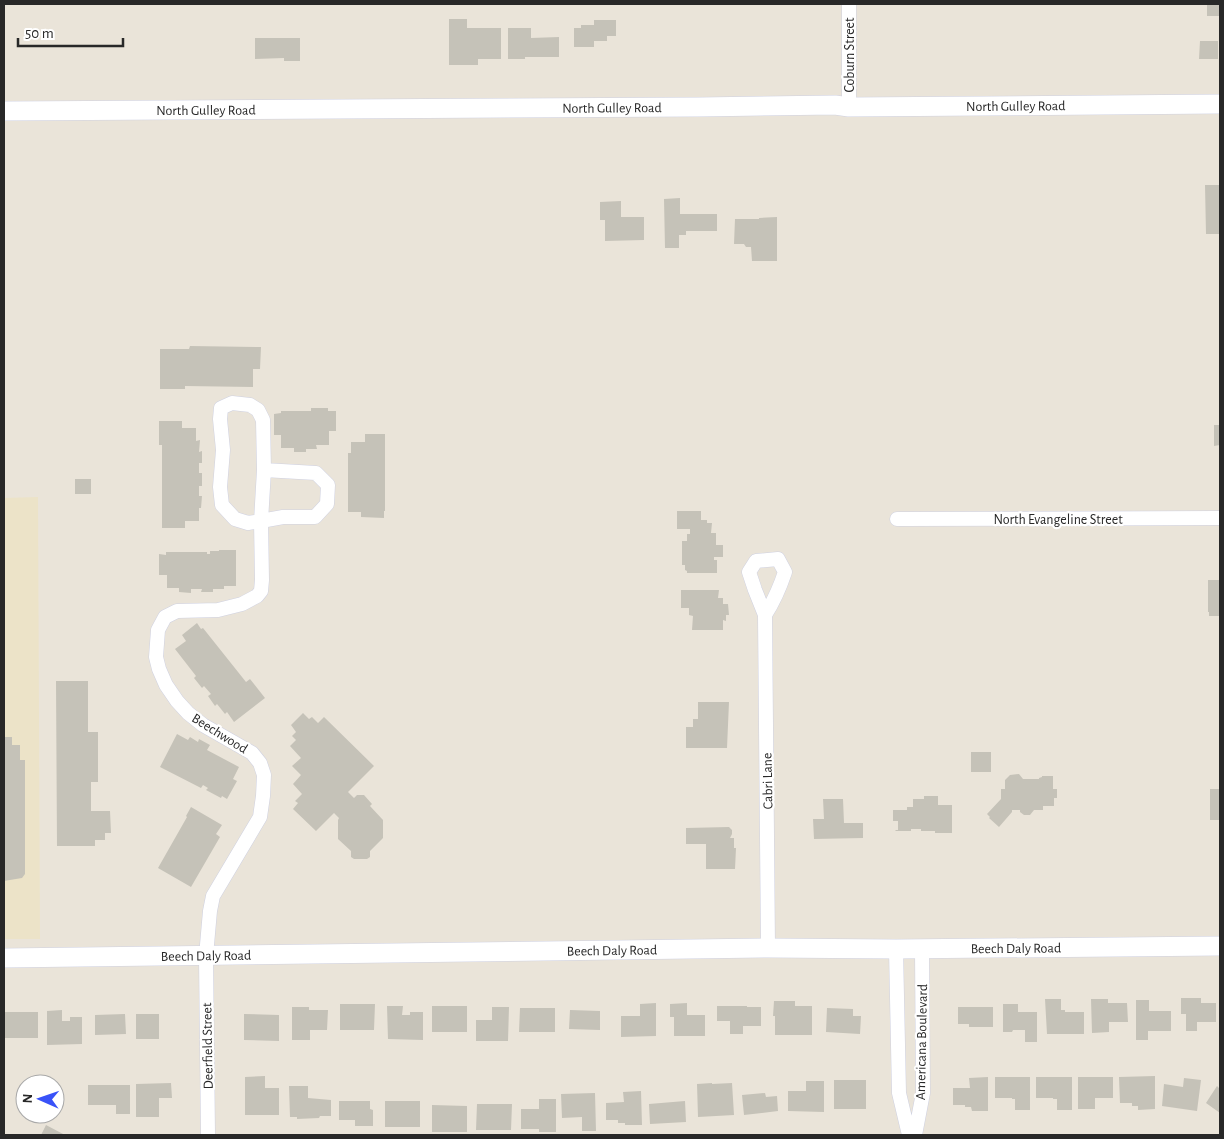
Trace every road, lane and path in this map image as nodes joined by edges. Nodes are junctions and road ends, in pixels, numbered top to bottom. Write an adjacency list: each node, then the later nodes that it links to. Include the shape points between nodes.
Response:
1 (849, 4): 3 (street, Coburn Street)
2 (1220, 104): 3 (main road, North Gulley Road)
3 (849, 107): 4 (main road, North Gulley Road, via 835,104)
4 (4, 111)
5 (264, 470): 8 (street, Beechwood); 8 (street, Beechwood, via 316,473 328,485 326,504 315,517); 8 (street, Beechwood, via 263,420 258,410 250,405 232,403 221,408 222,505 235,520 248,523)
6 (1220, 518): 7 (street, North Evangeline Street)
7 (897, 519)
8 (262, 521): 14 (street, Beechwood, via 261,591 242,604 218,610 177,611 165,617 158,630 156,657 159,669 177,701 203,725 252,753 264,776 260,817 213,896)
9 (765, 615): 11 (street, Cabri Lane)
10 (1220, 946): 12 (main road, Beech Daly Road)
11 (768, 948): 13 (main road, Beech Daly Road); 14 (main road, Beech Daly Road)
12 (922, 948): 13 (main road, Beech Daly Road); 18 (street, Americana Boulevard, via 923,1093)
13 (896, 949): 17 (street, Americana Boulevard, via 899,1093)
14 (206, 956): 15 (main road, Beech Daly Road); 16 (street, Deerfield Street)
15 (4, 958)
16 (208, 1135)
17 (909, 1135)
18 (915, 1135)

